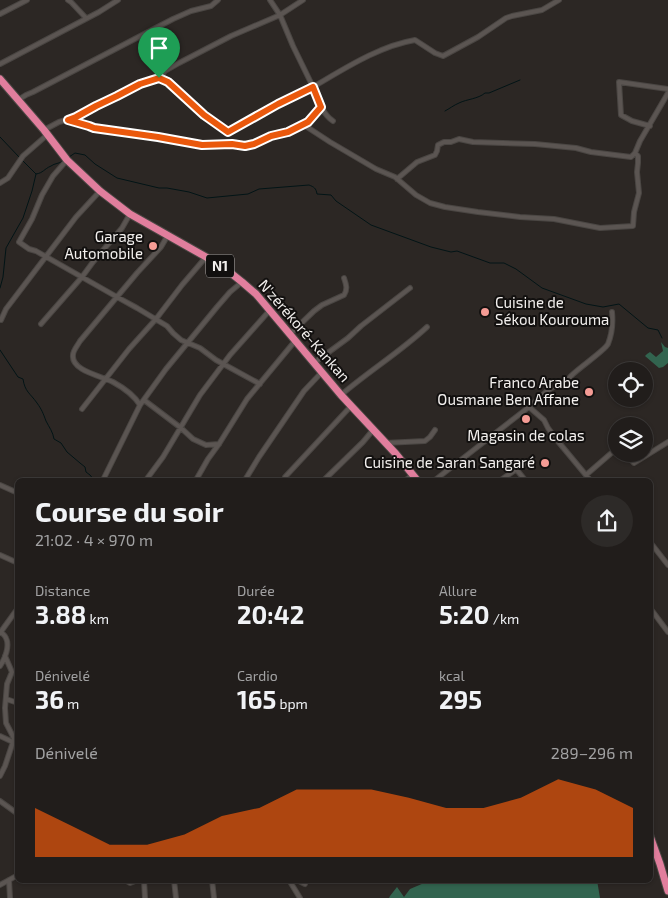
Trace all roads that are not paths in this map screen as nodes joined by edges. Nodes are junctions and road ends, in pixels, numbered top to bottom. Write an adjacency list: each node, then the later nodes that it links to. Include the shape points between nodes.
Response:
1 (27, 0): 8 (street)
2 (68, 0): 10 (street)
3 (118, 0): 10 (street)
4 (218, 0): 16 (street, via 211,6 173,19)
5 (270, 0): 9 (street)
6 (303, 0): 9 (street)
7 (559, 0): 14 (street, via 542,10 506,18 442,56 415,40 402,42)
8 (0, 14)
9 (280, 15): 12 (street, via 179,63); 14 (street)
10 (86, 18): 11 (street)
11 (0, 64)
12 (159, 78): 14 (street, via 228,132); 18 (street, via 140,84)
13 (0, 79): 16 (highway, N'zérékoré-Kankan / N1)
14 (313, 87): 17 (street)
15 (668, 91): 21 (street); 21 (street, via 619,82 622,115)
16 (18, 100): 22 (highway, N'zérékoré-Kankan / N1)
17 (321, 107): 19 (street); 20 (street)
18 (68, 120): 20 (street, via 94,128 202,145 245,146); 22 (street)
19 (334, 121)
20 (308, 122): 25 (street, via 307,127 330,142)
21 (650, 126): 23 (street)
22 (45, 132): 24 (highway, N'zérékoré-Kankan / N1); 26 (street, via 8,178)
23 (635, 153): 25 (street, via 631,157 576,148 459,139 438,145 434,154 417,162); 25 (street, via 638,156 639,194 634,226 600,228 554,219 445,207 416,195)
24 (67, 160): 27 (highway, N'zérékoré-Kankan / N1); 31 (street, via 53,176 19,242)
25 (397, 179)
26 (0, 183)
27 (100, 190): 28 (highway, N'zérékoré-Kankan / N1); 31 (street)
28 (130, 214): 29 (highway, N'zérékoré-Kankan / N1); 32 (street)
29 (168, 236): 30 (highway, N'zérékoré-Kankan / N1); 36 (street)
30 (206, 257): 34 (highway, N'zérékoré-Kankan / N1); 39 (street)
31 (46, 258): 32 (street); 40 (street)
32 (82, 277): 36 (street); 41 (street)
33 (344, 278): 43 (street, via 347,287 344,295 322,305)
34 (242, 282): 37 (highway, N'zérékoré-Kankan / N1); 45 (street)
35 (410, 288): 46 (street)
36 (117, 297): 39 (street); 49 (street, via 80,341 72,357 76,365)
37 (270, 310): 43 (highway, N'zérékoré-Kankan / N1); 47 (street)
38 (612, 312): 55 (street, via 607,345 566,382 548,390)
39 (156, 319): 45 (street); 49 (street)
40 (1, 320)
41 (41, 324)
42 (427, 327): 51 (street)
43 (290, 334): 44 (highway, N'zérékoré-Kankan / N1)
44 (295, 341): 46 (highway, N'zérékoré-Kankan / N1); 50 (street)
45 (187, 343): 47 (street); 52 (street)
46 (314, 363): 48 (highway, N'zérékoré-Kankan / N1)
47 (223, 364): 50 (street); 57 (street)
48 (322, 372): 51 (highway, N'zérékoré-Kankan / N1); 72 (street, via 298,399)
49 (105, 378): 53 (street, via 132,395); 56 (street)
50 (260, 384): 62 (street)
51 (341, 395): 54 (highway, N'zérékoré-Kankan / N1)
52 (144, 400): 53 (street); 57 (street)
53 (140, 405): 69 (street)
54 (351, 406): 58 (highway, N'zérékoré-Kankan / N1); 73 (street)
55 (529, 407): 67 (street, via 544,420); 75 (street)
56 (82, 409)
57 (181, 428): 62 (street, via 206,445); 70 (street)
58 (373, 429): 61 (highway, N'zérékoré-Kankan / N1); 74 (street)
59 (435, 430): 61 (street, via 425,441)
60 (668, 442): 63 (street)
61 (386, 443): 68 (highway, N'zérékoré-Kankan / N1)
62 (219, 444): 71 (street)
63 (653, 451)
64 (608, 456): 67 (street)
65 (525, 462): 66 (street)
66 (516, 469): 76 (street); 77 (street)
67 (586, 475): 78 (street)
68 (415, 477)
69 (104, 478)
70 (147, 478)
71 (197, 478)
72 (246, 478)
73 (286, 478)
74 (326, 478)
75 (437, 478)
76 (504, 478)
77 (523, 478)
78 (588, 478)
79 (0, 485): 80 (street)
80 (15, 492)
81 (653, 546): 84 (street)
82 (0, 555): 83 (street)
83 (15, 562)
84 (668, 565)
85 (15, 612): 87 (street)
86 (653, 612): 88 (street)
87 (0, 632): 89 (street, via 6,638)
88 (668, 632)
89 (5, 656): 90 (street); 91 (street, via 12,672)
90 (0, 666)
91 (6, 699): 92 (street); 94 (street, via 6,723)
92 (15, 702)
93 (0, 736): 95 (street)
94 (15, 741)
95 (15, 743)
96 (15, 745): 97 (street)
97 (0, 776)
98 (0, 801): 99 (street)
99 (15, 812)
100 (653, 845): 108 (highway)
101 (15, 877): 102 (street)
102 (9, 880): 107 (street); 110 (street)
103 (144, 883): 111 (street)
104 (174, 883): 112 (street)
105 (212, 883): 113 (street)
106 (291, 883): 109 (street)
107 (0, 885)
108 (668, 890)
109 (297, 892): 114 (street); 115 (street)
110 (10, 898)
111 (145, 898)
112 (176, 898)
113 (214, 898)
114 (295, 898)
115 (300, 898)

